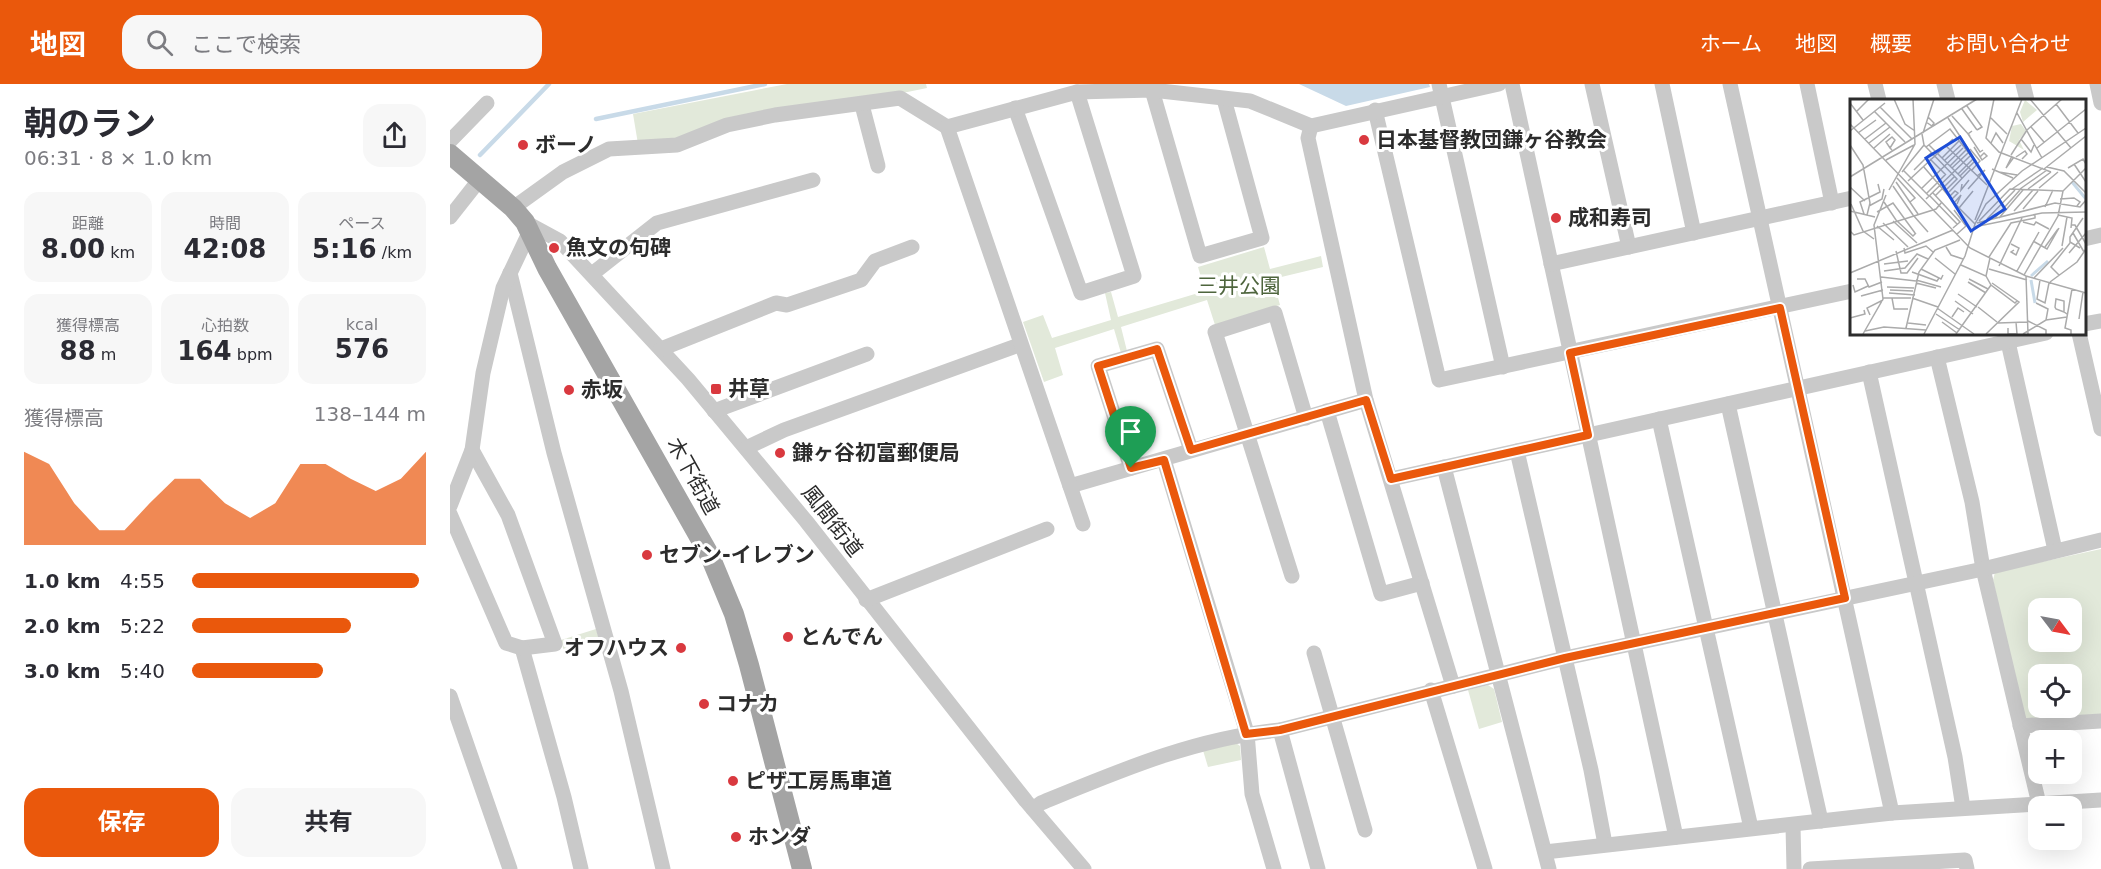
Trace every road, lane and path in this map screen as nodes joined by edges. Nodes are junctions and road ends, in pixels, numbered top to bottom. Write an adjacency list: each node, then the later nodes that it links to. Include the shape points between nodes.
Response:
1 (1499, 84): 12 (street)
2 (1512, 84): 40 (street)
3 (1592, 84): 39 (street)
4 (1662, 84): 35 (street)
5 (1730, 84): 33 (street)
6 (1807, 84): 31 (street)
7 (1875, 84): 15 (street)
8 (1944, 84): 16 (street)
9 (2024, 84): 17 (street)
10 (2097, 84): 19 (street)
11 (1152, 90): 13 (street); 14 (street); 14 (street, via 1200,256 1262,238)
12 (1440, 91): 22 (street); 55 (street)
13 (1077, 92): 21 (street); 21 (street, via 1134,276 1081,293)
14 (1224, 99): 23 (street, via 1250,101)
15 (1879, 99)
16 (1948, 99)
17 (2027, 99)
18 (487, 103): 25 (street)
19 (2101, 103)
20 (862, 105): 24 (street, via 900,98); 27 (street); 34 (street, via 727,125 677,145 609,150 563,172)
21 (1015, 108): 24 (street)
22 (1375, 110): 23 (street); 55 (street, via 1439,380)
23 (1311, 126): 58 (street, via 1308,138)
24 (946, 127): 50 (street)
25 (450, 141)
26 (450, 154): 28 (main road, 木下街道)
27 (878, 166)
28 (480, 179): 32 (street); 34 (main road, 木下街道)
29 (813, 180): 42 (street, via 657,223)
30 (1850, 198): 31 (street)
31 (1832, 203): 33 (street)
32 (450, 217)
33 (1760, 218): 35 (street); 44 (street)
34 (523, 220): 41 (street); 42 (street, 風間街道, via 560,241); 121 (main road, 木下街道, via 710,556 734,614 749,665)
35 (1694, 233): 39 (street)
36 (2101, 235): 37 (street)
37 (2086, 239)
38 (912, 247): 51 (street, via 875,261 861,280 787,304 776,303)
39 (1629, 247): 40 (street)
40 (1551, 264): 52 (street)
41 (510, 273): 69 (street, via 485,364); 120 (street, via 554,453 621,691)
42 (592, 274): 51 (street, 風間街道)
43 (1850, 291): 44 (street)
44 (1780, 308): 52 (street); 57 (street)
45 (2101, 321): 46 (street)
46 (2086, 324)
47 (2042, 334): 49 (street)
48 (2079, 334): 60 (street)
49 (2008, 342): 54 (street); 82 (street)
50 (1020, 345): 68 (street, via 795,426); 76 (street)
51 (661, 349): 61 (street, 風間街道)
52 (1570, 353): 55 (street); 66 (street)
53 (867, 354): 61 (street)
54 (1937, 357): 56 (street); 83 (street, via 1972,502)
55 (1503, 367)
56 (1869, 372): 57 (street); 85 (street)
57 (1798, 388): 59 (street); 87 (street)
58 (1366, 400): 62 (street); 75 (street)
59 (1728, 404): 64 (street); 89 (street)
60 (2098, 408): 65 (street)
61 (714, 411): 68 (street, 風間街道)
62 (1327, 411): 63 (street); 86 (street, via 1381,594)
63 (1306, 418): 67 (street); 67 (street, via 1275,313 1215,332)
64 (1659, 419): 66 (street); 90 (street)
65 (2101, 429)
66 (1588, 435): 71 (street); 91 (street)
67 (1247, 436): 70 (street); 84 (street)
68 (746, 448): 88 (street, 風間街道)
69 (472, 450): 77 (street); 92 (street, via 508,515 555,644)
70 (1191, 450): 72 (street); 74 (street, via 1157,349 1098,366)
71 (1517, 451): 73 (street); 94 (street)
72 (1164, 460): 74 (street); 103 (street)
73 (1444, 467): 75 (street); 95 (street)
74 (1131, 468): 76 (street)
75 (1391, 479): 86 (street)
76 (1070, 486): 79 (street)
77 (450, 506)
78 (450, 514): 92 (street, via 506,643)
79 (1083, 524)
80 (1047, 529): 88 (street)
81 (2101, 540): 82 (street)
82 (2055, 550): 83 (street)
83 (1983, 569): 85 (street); 101 (street)
84 (1292, 576)
85 (1916, 582): 87 (street); 108 (street)
86 (1422, 583): 96 (street)
87 (1845, 598): 89 (street); 110 (street)
88 (866, 600): 109 (street, 風間街道)
89 (1775, 613): 90 (street); 111 (street)
90 (1706, 628): 91 (street); 113 (street)
91 (1634, 644): 94 (street); 115 (street)
92 (522, 648): 119 (street)
93 (1314, 653): 99 (street)
94 (1565, 658): 95 (street); 116 (street)
95 (1498, 674): 96 (street); 117 (street)
96 (1453, 686): 97 (street)
97 (1431, 690): 99 (street); 125 (street)
98 (450, 696): 118 (street)
99 (1332, 716): 102 (street); 114 (street)
100 (2101, 721): 101 (street)
101 (2020, 726): 104 (street)
102 (1280, 730): 103 (street); 124 (street)
103 (1246, 734): 109 (street, via 1189,746 1110,774); 123 (street, via 1252,794)
104 (2037, 796)
105 (2101, 800): 106 (street)
106 (2082, 801)
107 (2028, 805): 108 (street)
108 (1963, 808): 110 (street)
109 (1034, 809): 122 (street, 風間街道)
110 (1892, 813): 111 (street)
111 (1821, 821): 112 (street)
112 (1793, 825): 113 (street); 127 (street)
113 (1751, 828): 115 (street)
114 (1365, 830)
115 (1676, 837): 116 (street)
116 (1605, 844): 117 (street)
117 (1545, 852): 126 (street)
118 (510, 869)
119 (581, 869)
120 (663, 869)
121 (802, 869)
122 (1084, 869)
123 (1274, 869)
124 (1318, 869)
125 (1485, 869)
126 (1549, 869)
127 (1794, 869)
128 (1810, 869): 129 (street, via 1965,860)
129 (1967, 869)

